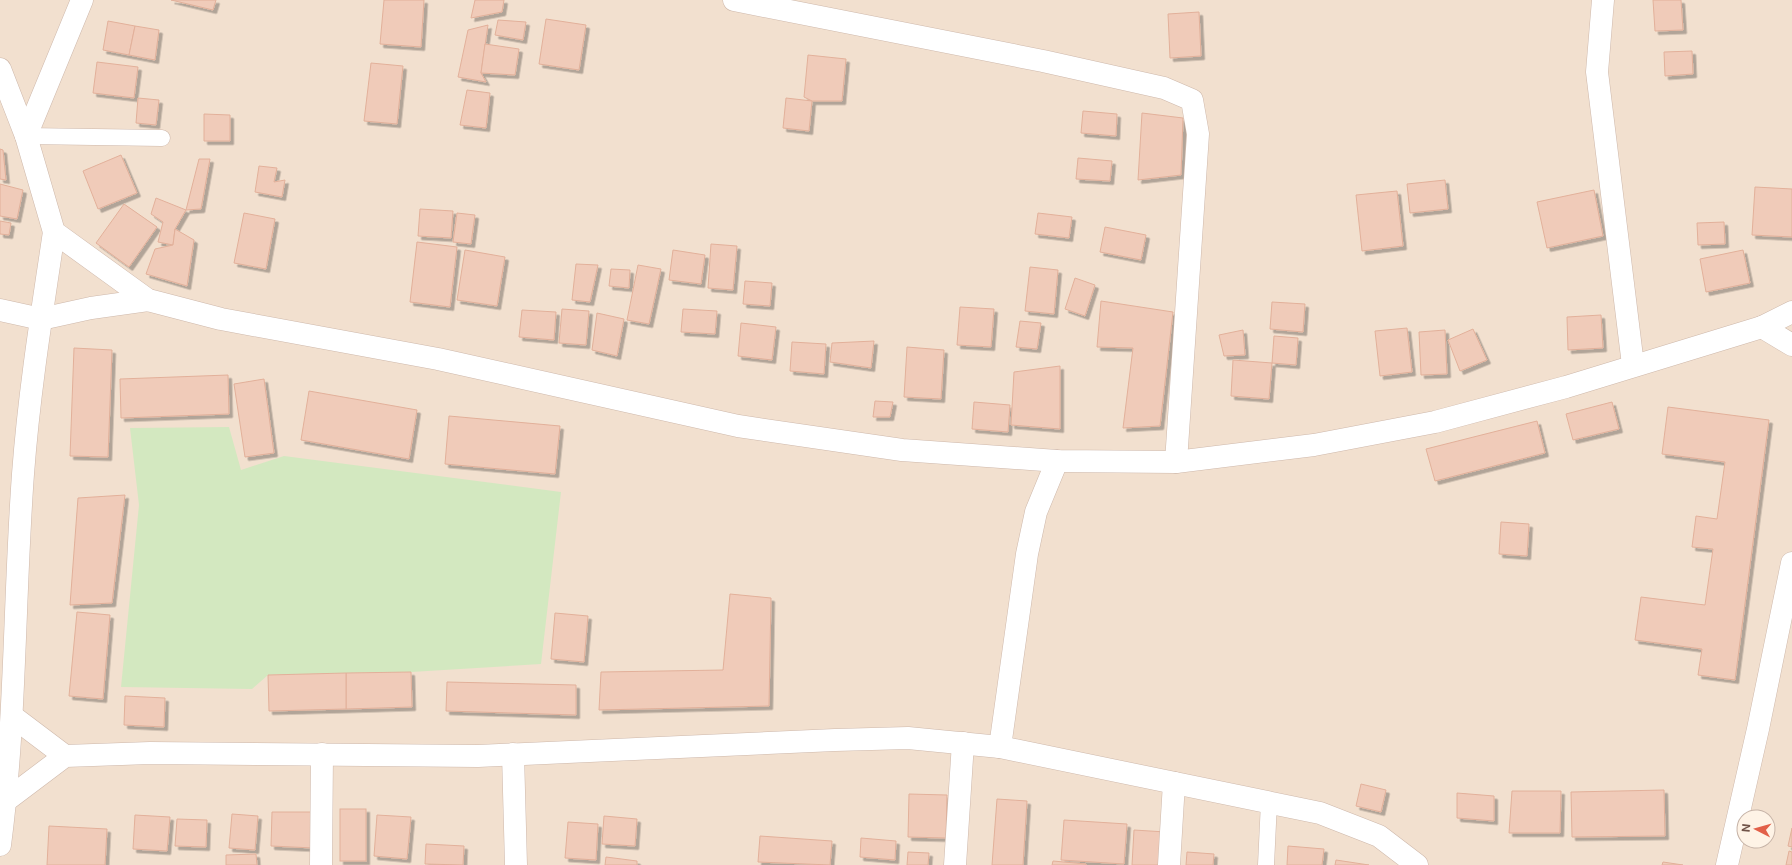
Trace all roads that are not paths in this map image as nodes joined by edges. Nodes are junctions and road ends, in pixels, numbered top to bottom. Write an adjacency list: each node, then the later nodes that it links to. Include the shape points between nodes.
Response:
1 (82, 0): 5 (street)
2 (734, 0): 16 (street, via 1043,61 1164,88 1192,100 1198,134)
3 (1603, 0): 14 (street, via 1597,72)
4 (0, 69): 5 (street)
5 (26, 136): 6 (lane); 7 (street)
6 (162, 138)
7 (54, 232): 8 (street); 11 (street)
8 (148, 300): 11 (street, via 91,308); 15 (street, via 222,319 438,359 738,426 902,450)
9 (0, 310): 11 (street)
10 (1792, 312): 12 (street)
11 (41, 319): 18 (street)
12 (1762, 326): 13 (street); 14 (street)
13 (1792, 345)
14 (1633, 365): 16 (street, via 1435,422 1314,445)
15 (1057, 461): 16 (street); 21 (street, via 1036,512 1027,554)
16 (1176, 462)
17 (1792, 563): 35 (street)
18 (9, 574): 19 (street)
19 (12, 716): 24 (street); 27 (street)
20 (963, 743): 21 (street); 23 (street, via 908,738); 31 (street)
21 (1000, 747): 25 (street)
22 (322, 754): 23 (street); 24 (street, via 150,753); 29 (street)
23 (513, 754): 30 (street)
24 (65, 756): 27 (street)
25 (1174, 783): 26 (street); 32 (street)
26 (1269, 802): 33 (lane); 34 (street, via 1320,813 1379,836)
27 (3, 803): 28 (street)
28 (0, 845)
29 (321, 865)
30 (516, 865)
31 (955, 865)
32 (1169, 865)
33 (1266, 865)
34 (1417, 865)
35 (1727, 865)

